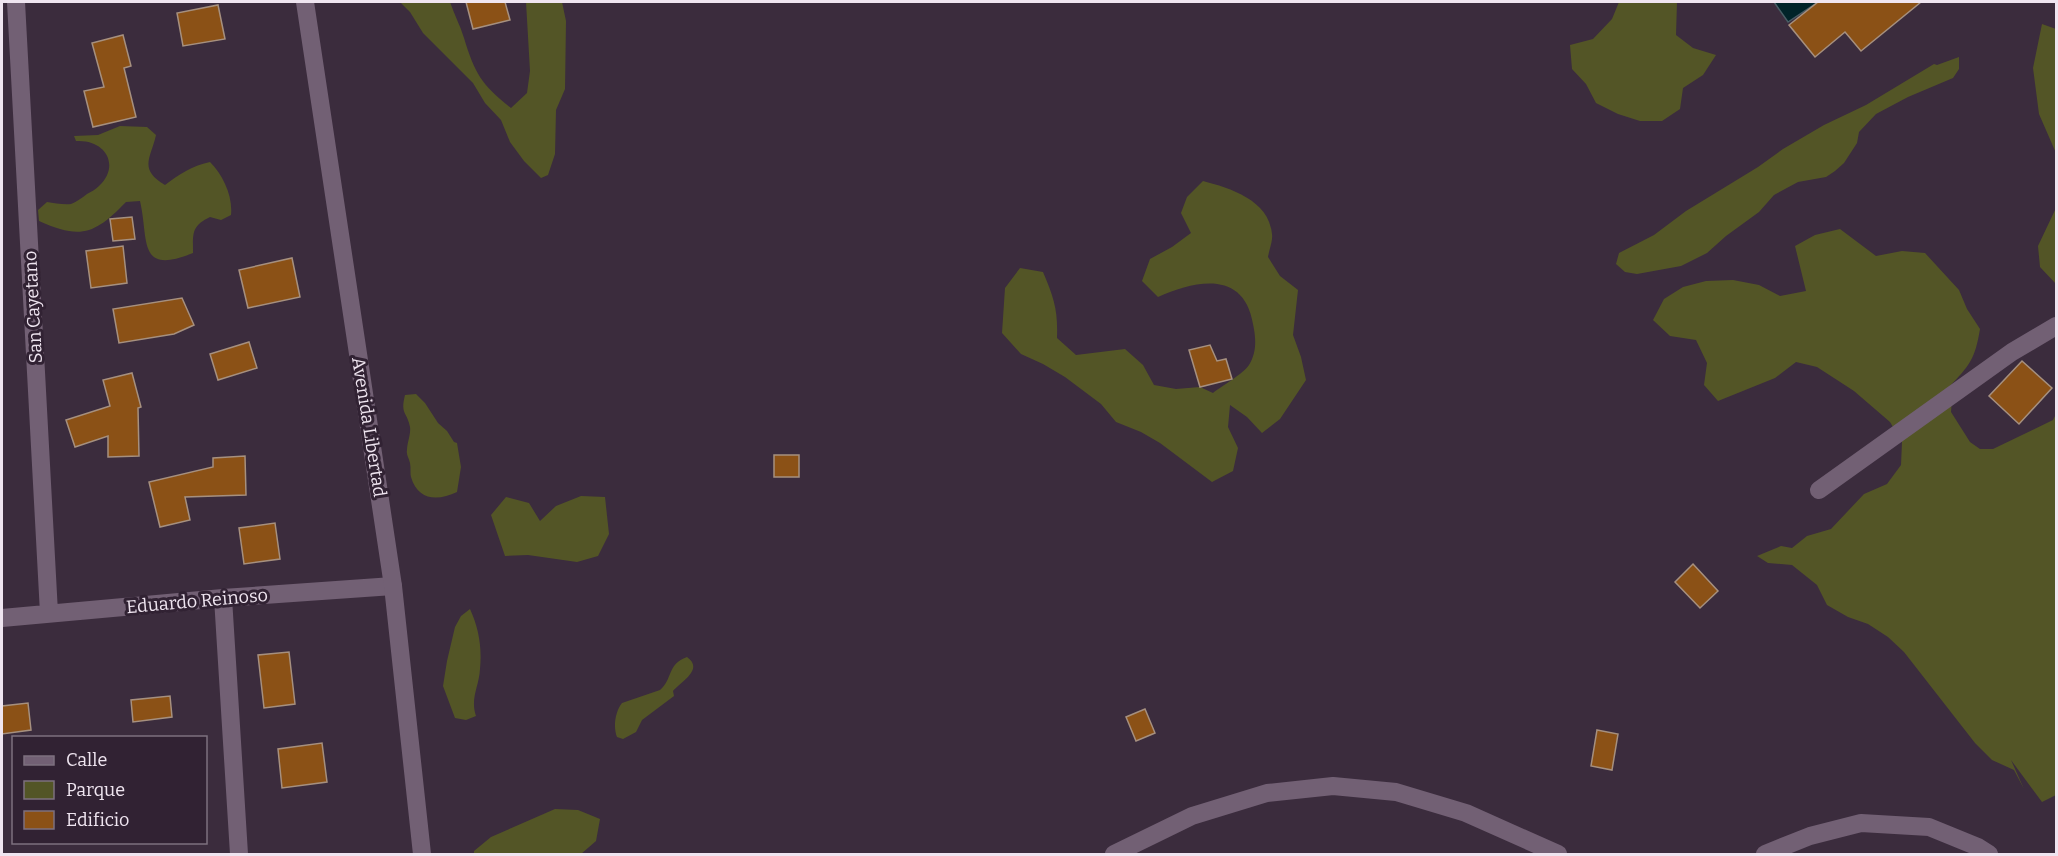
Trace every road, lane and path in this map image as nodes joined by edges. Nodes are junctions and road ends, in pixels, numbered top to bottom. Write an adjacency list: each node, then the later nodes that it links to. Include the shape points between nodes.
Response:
1 (16, 2): 7 (street, San Cayetano)
2 (305, 2): 5 (street, Avenida Libertad)
3 (2056, 326): 4 (street, via 2012,352)
4 (1820, 490)
5 (393, 586): 6 (street, Eduardo Reinoso); 11 (street, Avenida Libertad)
6 (223, 598): 7 (street, Eduardo Reinoso); 10 (street)
7 (49, 613): 8 (street, Eduardo Reinoso)
8 (2, 618)
9 (1554, 854): 12 (street, via 1466,813 1396,792 1333,786 1268,793 1192,816)
10 (239, 855)
11 (422, 855)
12 (1114, 855)
13 (1765, 855): 14 (street, via 1810,836 1862,823 1929,827)
14 (1989, 855)

